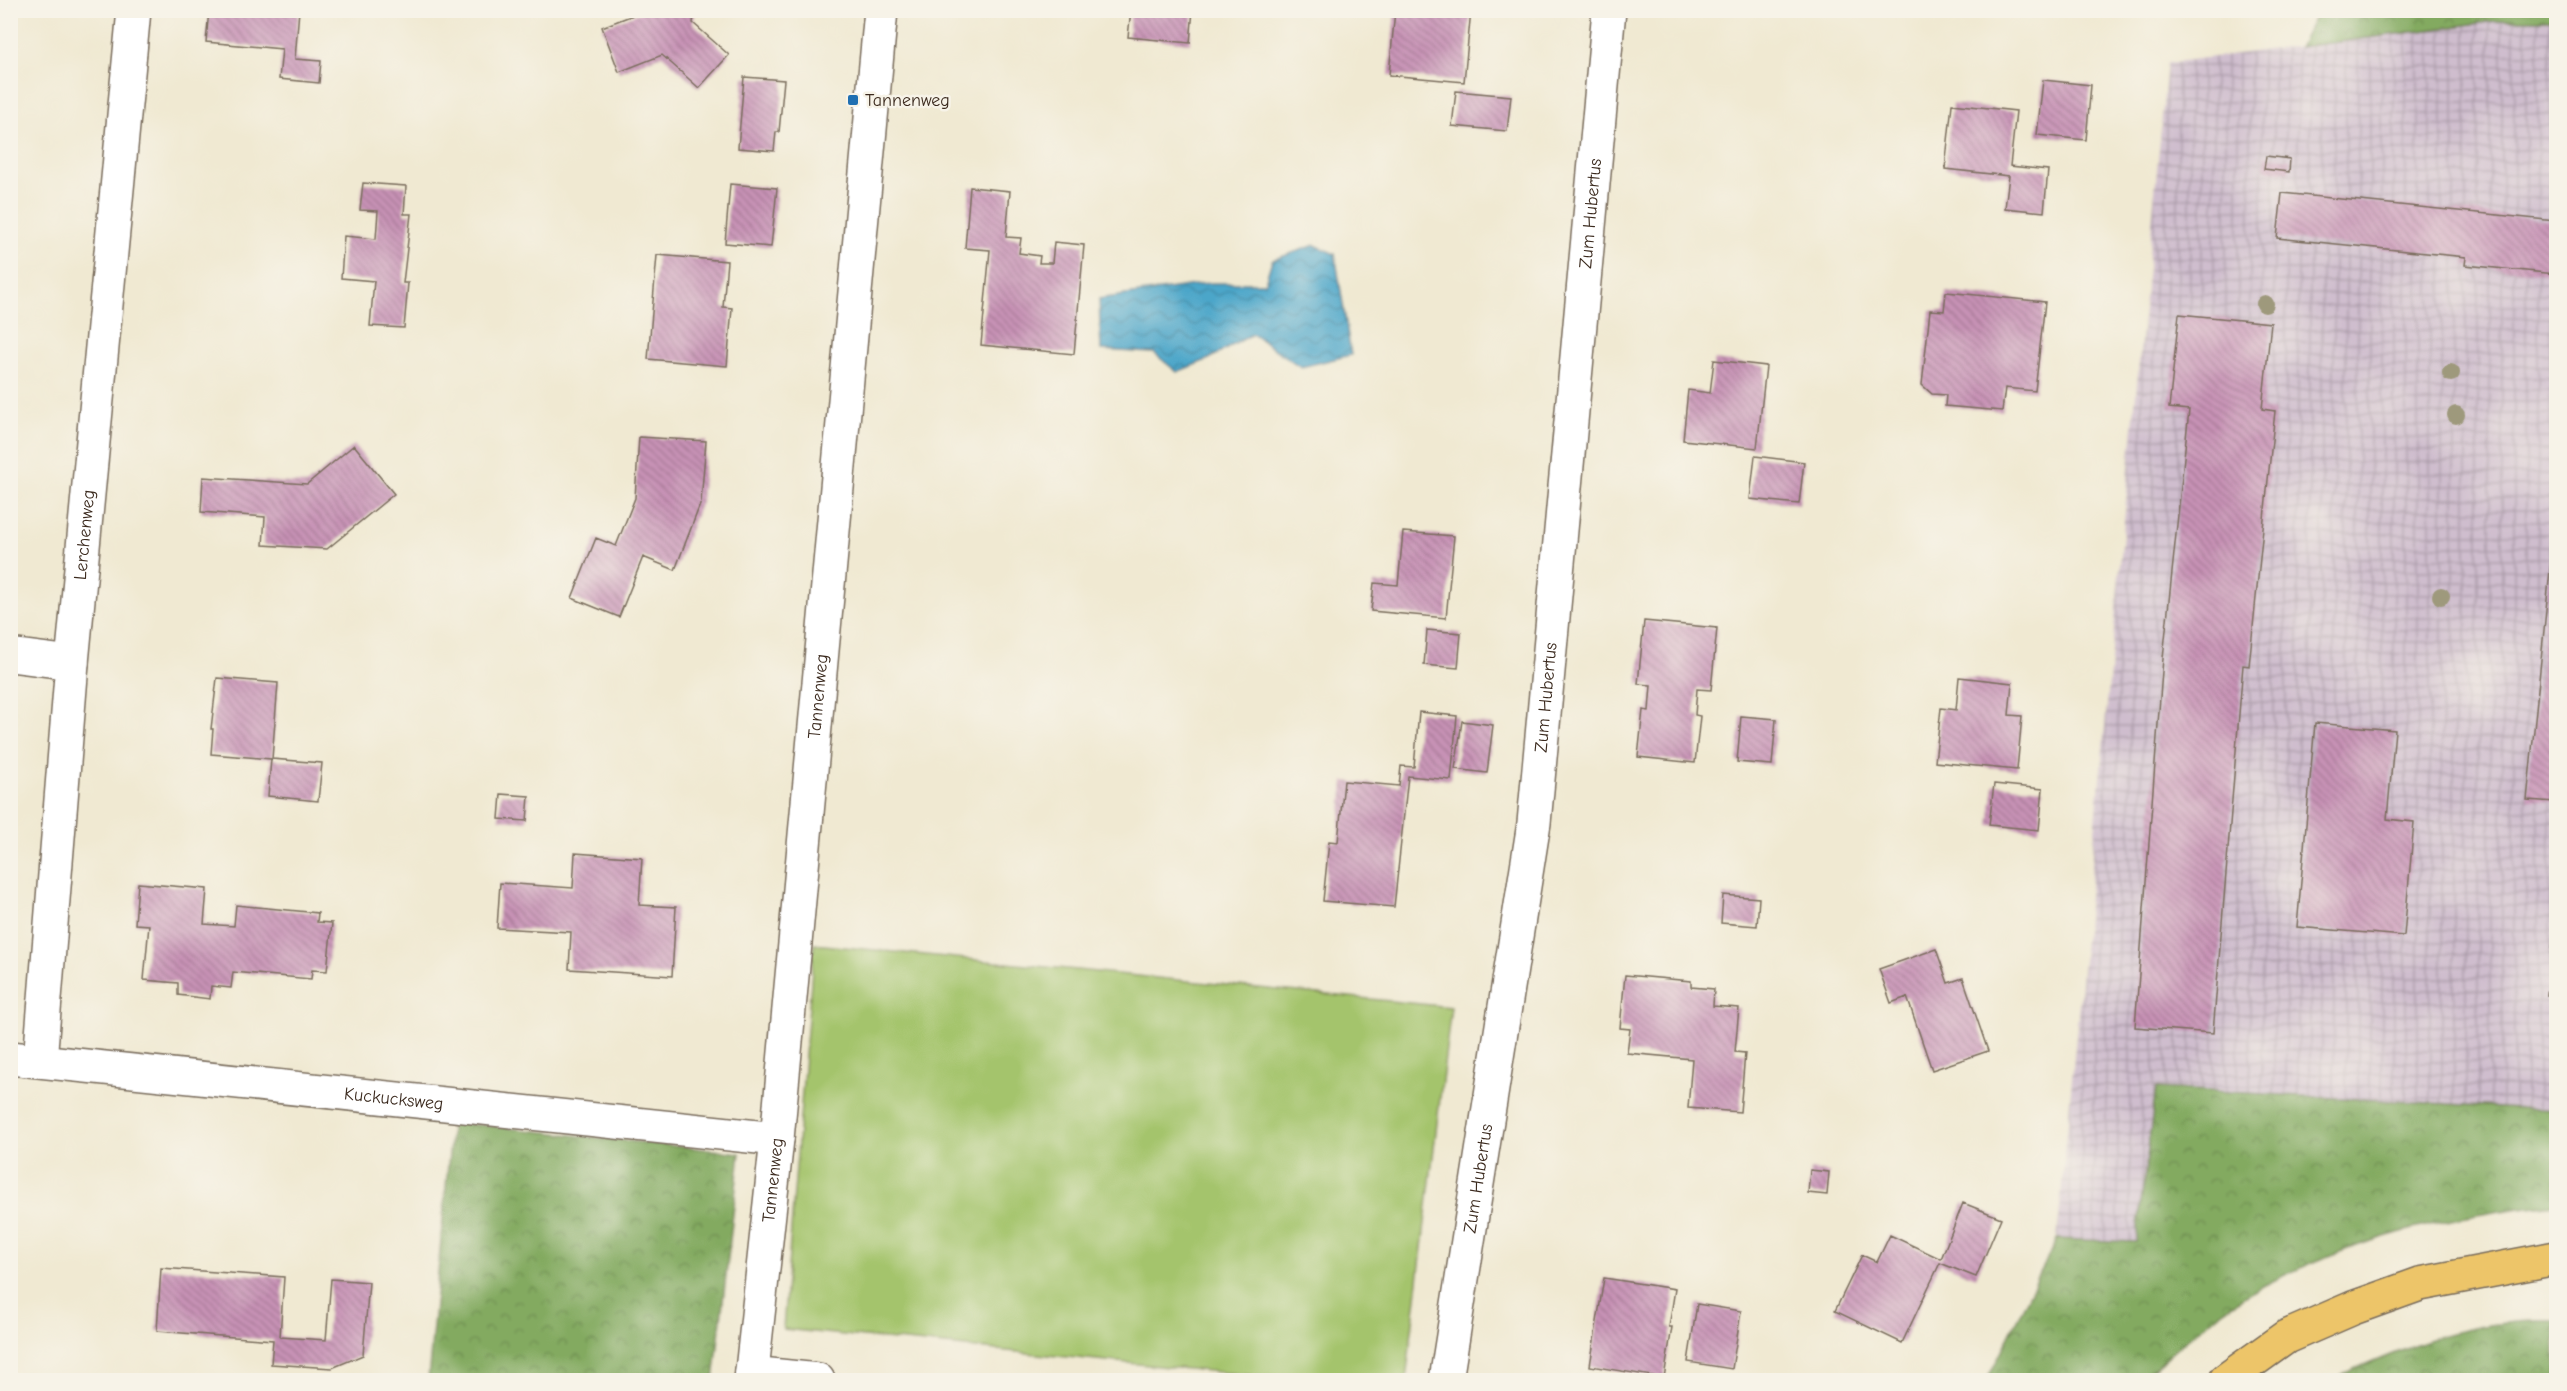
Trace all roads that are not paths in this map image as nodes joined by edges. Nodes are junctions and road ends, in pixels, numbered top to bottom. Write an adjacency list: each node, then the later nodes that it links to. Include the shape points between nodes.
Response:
1 (134, 10): 5 (street, Lerchenweg)
2 (881, 10): 7 (street, Tannenweg)
3 (1608, 10): 11 (street, Zum Hubertus, via 1534,823)
4 (10, 655): 5 (street)
5 (72, 663): 6 (street, Lerchenweg)
6 (25, 1060): 7 (street, Kuckucksweg)
7 (777, 1139): 9 (street, Tannenweg)
8 (2554, 1260): 12 (highway, via 2420,1284 2353,1308 2286,1337)
9 (752, 1377): 10 (street)
10 (818, 1380)
11 (1446, 1380)
12 (2226, 1380)

